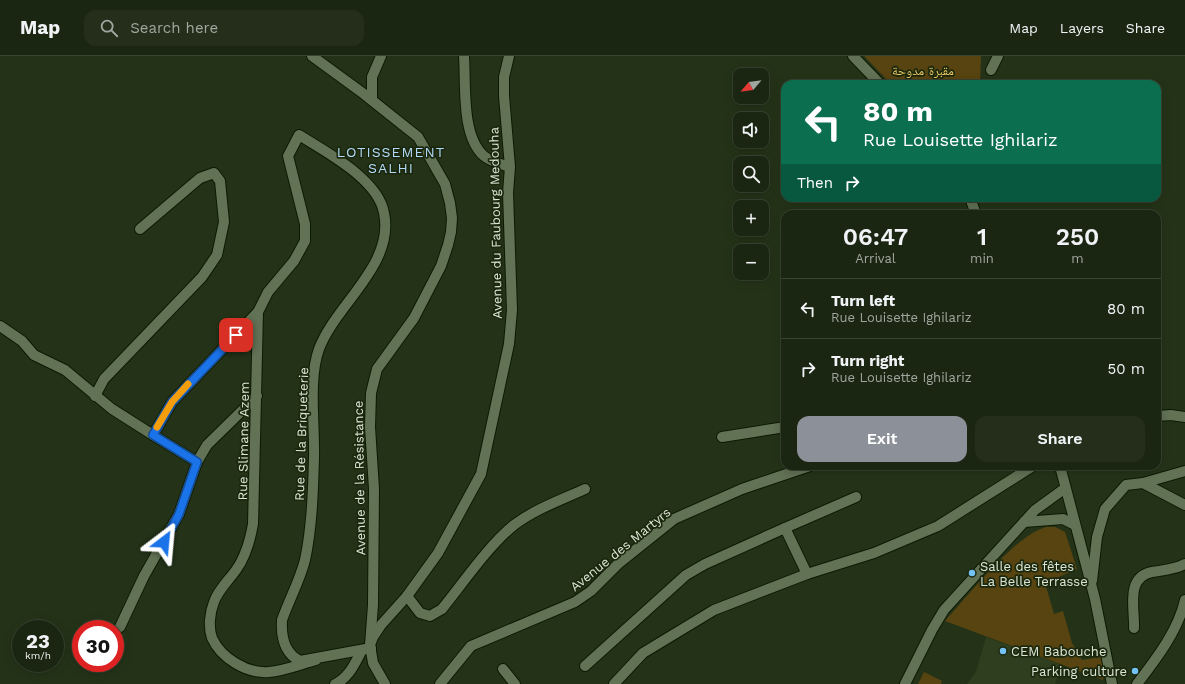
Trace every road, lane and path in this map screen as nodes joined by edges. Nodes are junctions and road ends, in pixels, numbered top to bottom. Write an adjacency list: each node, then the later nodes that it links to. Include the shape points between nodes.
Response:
1 (312, 56): 9 (street, Avenue de la Résistance)
2 (381, 56): 9 (street, via 372,77)
3 (464, 56): 11 (street, via 467,121 476,148 493,162)
4 (509, 56): 11 (street, Avenue du Faubourg Medouha, via 504,77 504,96)
5 (853, 56): 8 (street)
6 (998, 56): 7 (street)
7 (991, 70)
8 (876, 80)
9 (372, 100): 42 (street, Avenue de la Résistance, via 410,130 425,146 445,184 452,218 448,245 426,297 414,318 376,369 373,378 370,427 374,465 374,537)
10 (300, 134): 13 (street, Rue Slimane Azem, via 289,151 288,160 305,224 305,241 294,261 268,292); 43 (street, Rue de la Briqueterie, via 357,172 376,197 384,211 385,220 382,244 369,273 323,339 316,364 310,532 304,562 282,620 281,630 289,653 300,661)
11 (510, 167): 38 (street, Avenue du Faubourg Medouha, via 508,193 512,310 509,344 487,454 473,491 438,553)
12 (140, 229): 15 (street, via 200,178 214,173 218,175 224,222 217,255 202,277 104,379)
13 (258, 312): 16 (street, Rue Slimane Azem); 20 (street, via 172,402)
14 (0, 326): 15 (street, via 22,341 34,355 65,370)
15 (95, 396): 20 (street)
16 (257, 396): 22 (street, via 207,445); 43 (street, Rue Slimane Azem, via 253,524 237,569 214,600 210,630 219,648 232,661 258,672 270,672)
17 (1161, 416): 18 (street)
18 (1185, 417)
19 (781, 428): 21 (street)
20 (153, 435): 22 (street)
21 (722, 437)
22 (197, 462): 40 (street, via 179,514 144,576)
23 (798, 470): 48 (street, Avenue des Martyrs, via 742,489 674,519 619,563 591,591 471,646)
24 (1027, 470): 36 (street, via 938,526 874,553)
25 (1061, 470): 28 (street)
26 (1185, 471): 27 (street)
27 (1142, 483): 31 (street); 37 (street, via 1126,485 1105,509 1097,537)
28 (1064, 488): 32 (street, via 1035,510); 33 (street)
29 (585, 489): 38 (street, via 513,525 436,613 430,616 420,613)
30 (856, 497): 34 (street)
31 (1185, 505)
32 (1024, 522): 33 (street, via 1063,519); 51 (street, via 944,610)
33 (1075, 525): 37 (street)
34 (786, 528): 36 (street); 44 (street, via 705,564 686,576)
35 (1185, 564): 41 (street, via 1166,571 1150,573 1139,579 1133,591)
36 (807, 574): 50 (street, via 714,610 643,653)
37 (1091, 587): 52 (street)
38 (407, 596): 42 (street, Avenue du Faubourg Medouha, via 381,625)
39 (1185, 600): 53 (street, via 1178,622)
40 (123, 620)
41 (1134, 628)
42 (368, 648): 43 (street, Rue de la Briqueterie); 46 (street, Avenue du Faubourg Medouha, via 340,682); 47 (street)
43 (316, 660)
44 (585, 666)
45 (504, 669): 49 (street)
46 (335, 684)
47 (385, 684)
48 (440, 684)
49 (515, 684)
50 (614, 684)
51 (905, 684)
52 (1112, 684)
53 (1137, 684)

